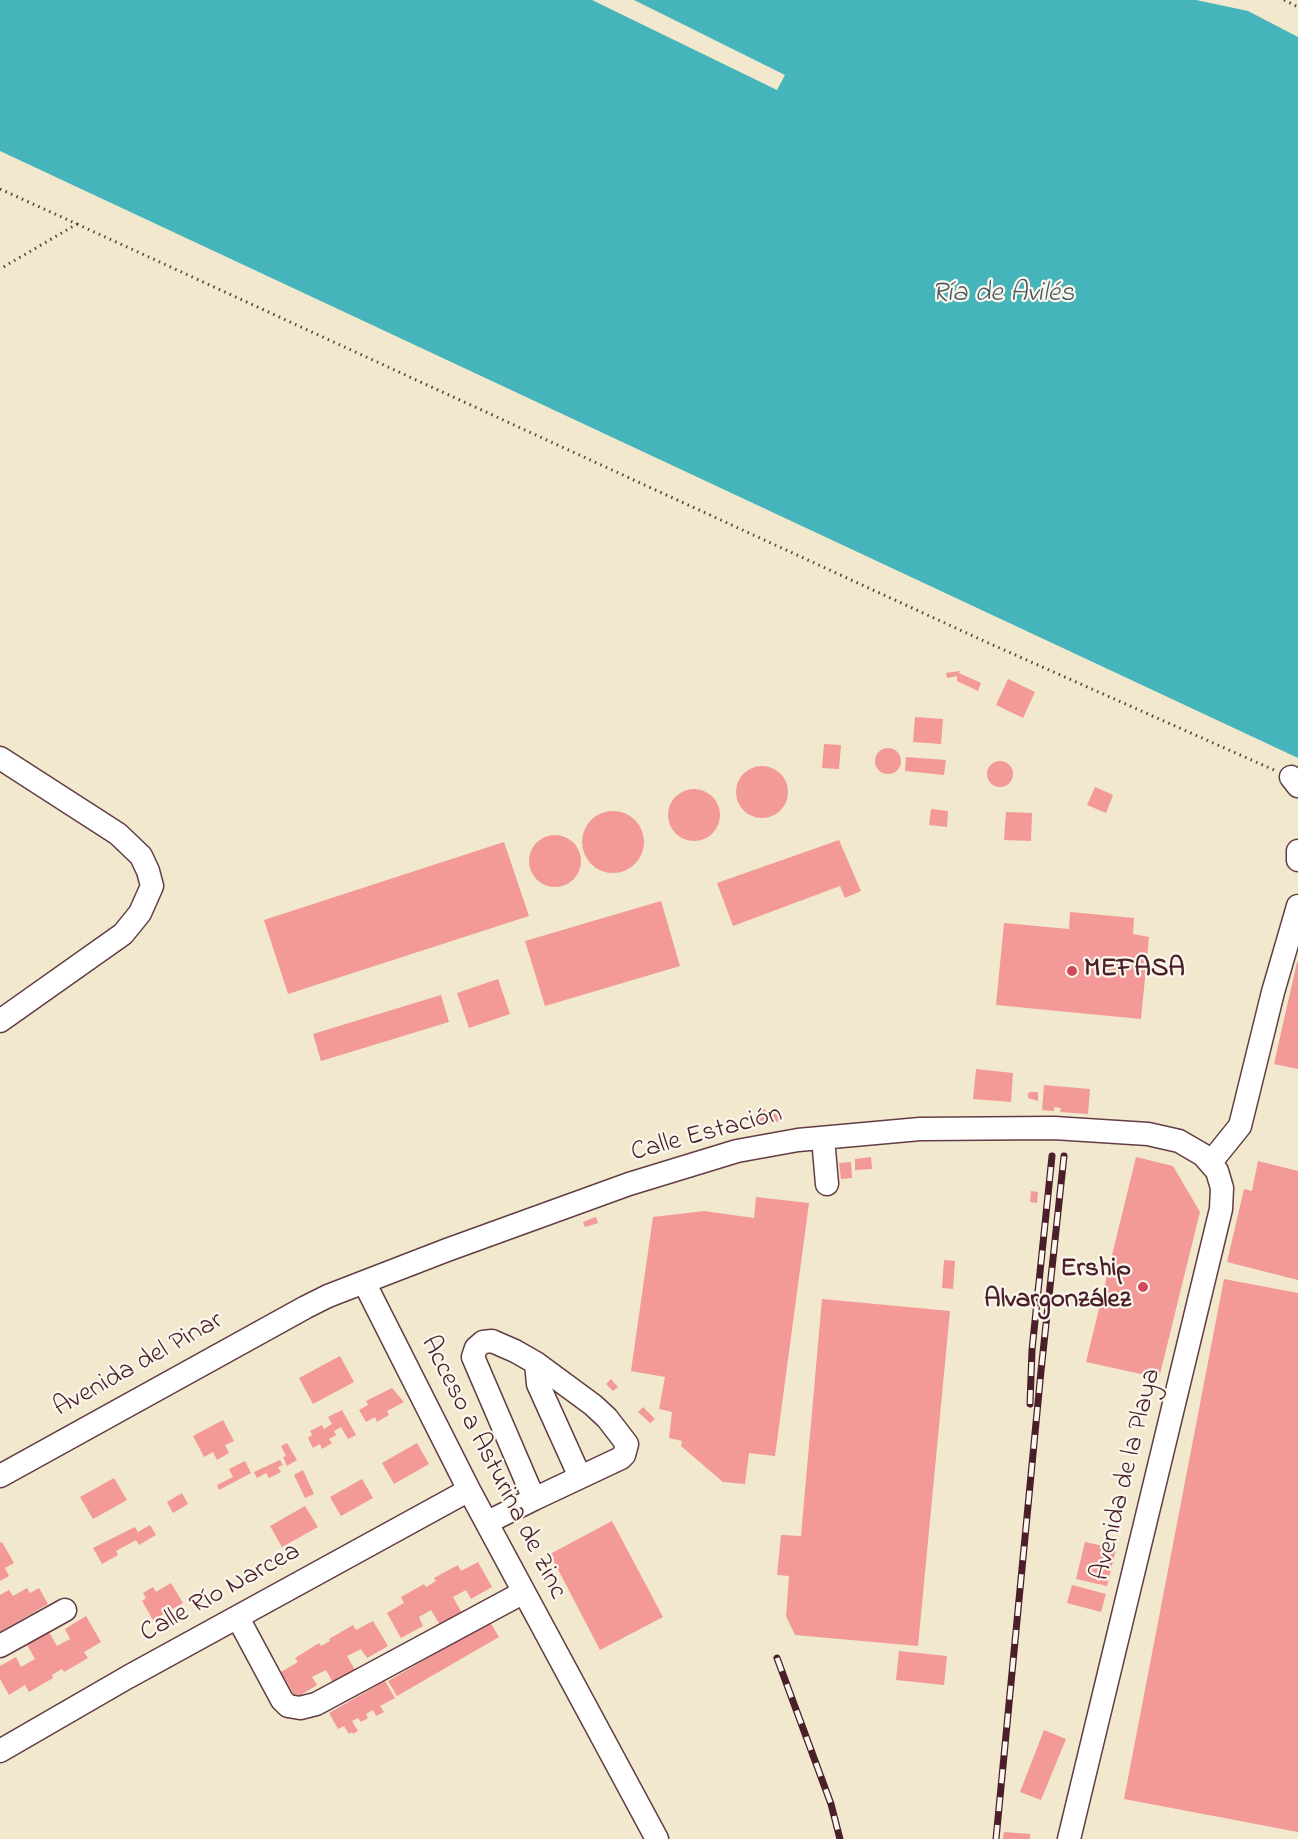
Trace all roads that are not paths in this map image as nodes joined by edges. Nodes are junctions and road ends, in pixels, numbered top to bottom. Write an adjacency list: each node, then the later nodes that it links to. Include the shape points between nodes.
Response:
1 (0, 758): 5 (street, via 118,834 141,856 152,886 140,913 123,934)
2 (1298, 851): 3 (street)
3 (1298, 860)
4 (1298, 906): 7 (street, via 1240,1126)
5 (0, 1021)
6 (823, 1138): 7 (street, Calle Estación, via 920,1129 1054,1128 1148,1134 1179,1141); 8 (street); 9 (street, Calle Estación, via 748,1148 629,1184)
7 (1211, 1162): 23 (street, Avenida de la Playa, via 1222,1188 1218,1225)
8 (827, 1184)
9 (364, 1282): 10 (street, Calle Estación); 14 (street, Acceso a Asturina de Zinc)
10 (306, 1307): 12 (street, Avenida del Pinar)
11 (536, 1363): 13 (street, via 538,1384); 13 (street, via 593,1405 627,1444 621,1458); 15 (street, via 492,1341 483,1342 473,1357)
12 (0, 1476)
13 (580, 1477): 15 (street)
14 (470, 1490): 16 (street, Acceso a Asturina de Zinc); 19 (street, Calle Río Narcea)
15 (534, 1499): 16 (street)
16 (488, 1522): 17 (street, Acceso a Asturina de Zinc)
17 (524, 1592): 19 (street, via 316,1704 300,1708 288,1706 282,1700); 22 (street, Acceso a Asturina de Zinc)
18 (64, 1610): 20 (street)
19 (238, 1618): 21 (street, Calle Río Narcea)
20 (0, 1646)
21 (0, 1751)
22 (657, 1839)
23 (1070, 1839)

